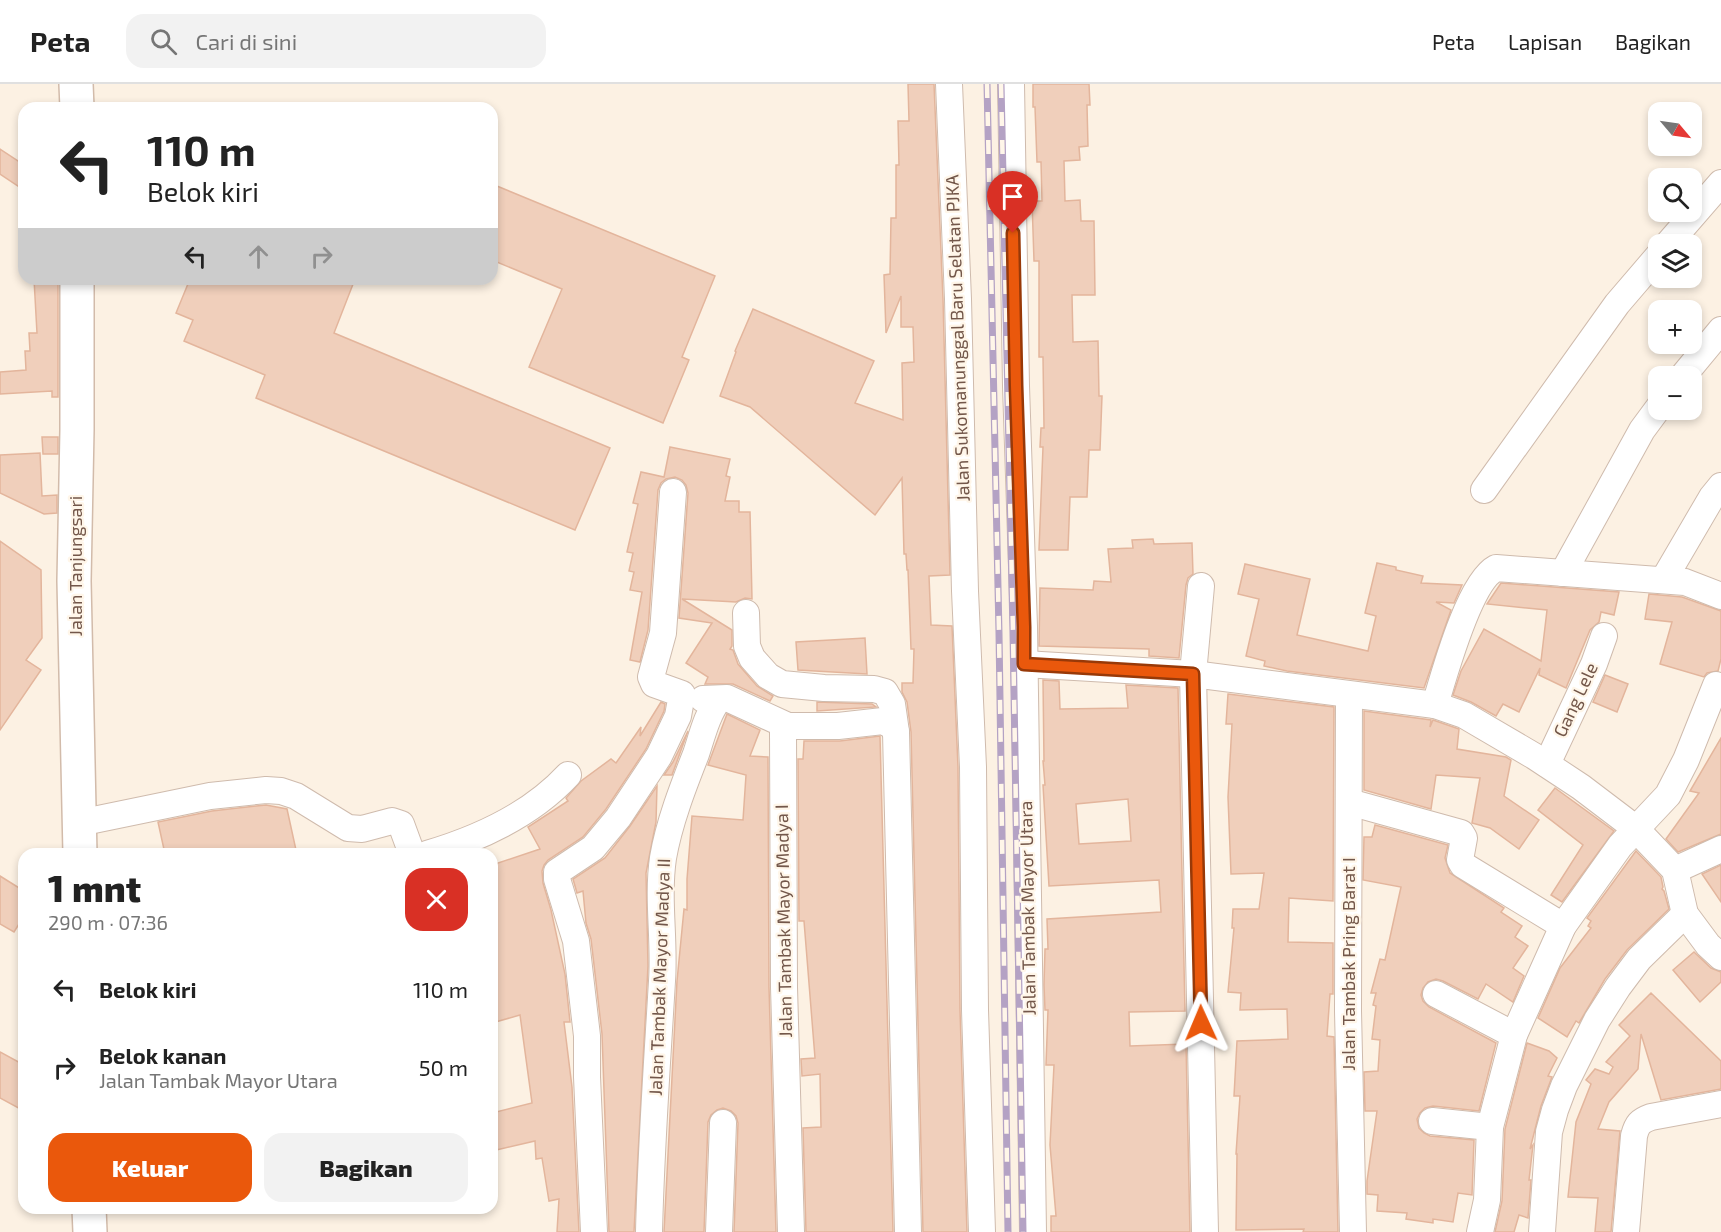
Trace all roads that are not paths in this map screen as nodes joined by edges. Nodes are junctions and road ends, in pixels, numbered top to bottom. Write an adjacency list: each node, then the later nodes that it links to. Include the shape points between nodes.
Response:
1 (76, 84): 4 (main road)
2 (949, 84): 55 (street, Jalan Sukomanunggal Baru Selatan PJKA, via 974,767 975,1010)
3 (1011, 84): 21 (street, Jalan Tambak Mayor Utara)
4 (77, 102)
5 (1721, 183): 6 (street)
6 (1677, 234)
7 (1648, 268): 13 (street, via 1617,304)
8 (77, 285): 34 (main road, Jalan Tanjungsari, via 74,581)
9 (1721, 330): 10 (street)
10 (1691, 366)
11 (1649, 420): 15 (street)
12 (1721, 486): 16 (street)
13 (1484, 490)
14 (673, 492): 26 (street, via 663,633 651,677)
15 (1563, 573): 16 (street); 27 (street, via 1496,568 1487,574 1458,632)
16 (1664, 579): 18 (street, via 1685,582)
17 (1201, 586): 22 (street)
18 (1721, 596)
19 (746, 613): 29 (street, via 747,646 768,676 782,684 885,692 892,704)
20 (1604, 636): 30 (street, Gang Lele)
21 (1024, 664): 22 (street); 56 (street, Jalan Tambak Mayor Utara)
22 (1193, 674): 24 (street); 57 (street)
23 (1716, 686): 33 (street, via 1668,795)
24 (1348, 695): 27 (street); 32 (street, Jalan Tambak Pring Barat I)
25 (719, 699): 26 (street); 28 (street, via 727,698); 51 (street, Jalan Tambak Mayor Madya II, via 687,778 663,859 663,976)
26 (680, 705): 50 (street, via 659,756 618,818 593,848 557,872 576,941 587,1036)
27 (1435, 705): 30 (street, via 1464,715)
28 (788, 726): 29 (street, via 883,721); 53 (street, Jalan Tambak Mayor Madya I, via 783,731 782,754)
29 (896, 732): 54 (street)
30 (1547, 764): 33 (street)
31 (568, 775): 36 (street, via 526,810)
32 (1349, 802): 40 (street, via 1461,833 1463,865); 58 (street, Jalan Tambak Pring Barat I)
33 (1635, 828): 38 (street); 40 (street)
34 (79, 838): 35 (street, via 114,814 255,790 296,796 348,828 362,829 392,820 401,824)
35 (410, 848)
36 (447, 848)
37 (1721, 849): 38 (street)
38 (1675, 870): 39 (street)
39 (1685, 914): 41 (street); 60 (street, via 1639,959 1618,987 1564,1086 1549,1132)
40 (1563, 926): 43 (street)
41 (1721, 957)
42 (1436, 994): 43 (street)
43 (1514, 1035): 47 (street)
44 (1721, 1104): 61 (street, via 1641,1120 1634,1136)
45 (1432, 1121): 47 (street)
46 (723, 1123): 52 (street)
47 (1490, 1127): 59 (street, via 1487,1200)
48 (89, 1214): 49 (main road)
49 (90, 1232)
50 (594, 1232)
51 (649, 1232)
52 (719, 1232)
53 (791, 1232)
54 (908, 1232)
55 (982, 1232)
56 (1033, 1232)
57 (1205, 1232)
58 (1353, 1232)
59 (1480, 1232)
60 (1542, 1232)
61 (1626, 1232)

